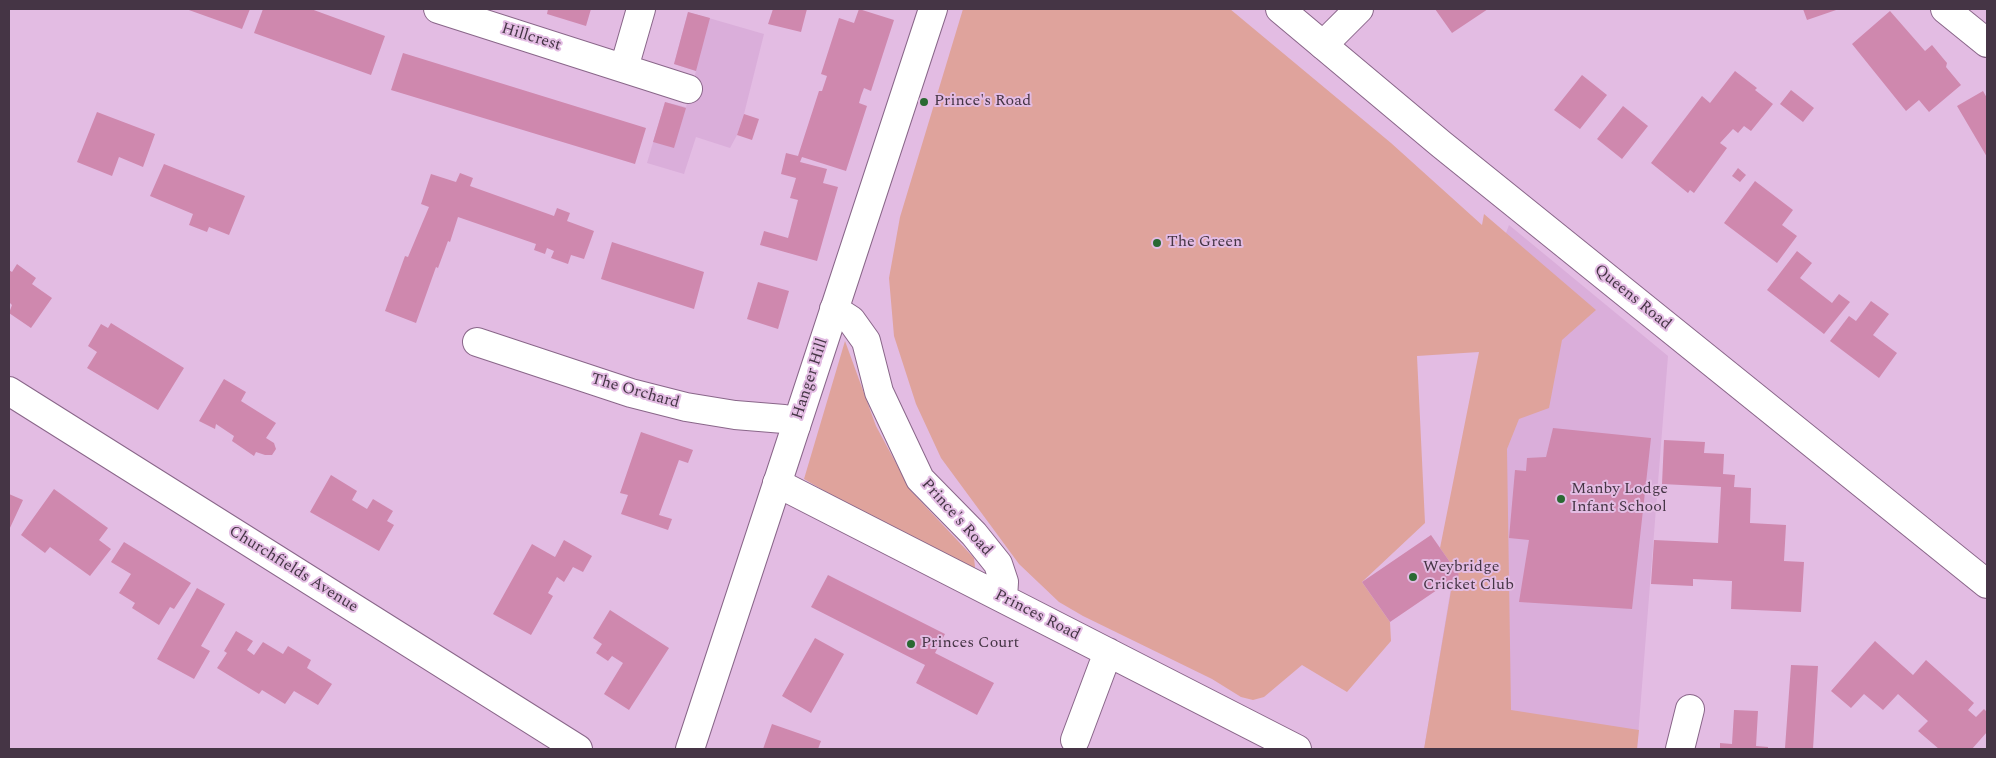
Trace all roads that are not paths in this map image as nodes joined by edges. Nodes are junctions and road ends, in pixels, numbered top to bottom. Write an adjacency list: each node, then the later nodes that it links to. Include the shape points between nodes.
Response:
1 (438, 9): 9 (street, Hillcrest)
2 (641, 9): 9 (street)
3 (933, 9): 11 (street, Hanger Hill)
4 (1280, 9): 8 (street, Queens Road)
5 (1359, 9): 8 (street)
6 (1945, 9): 7 (street)
7 (1987, 43)
8 (1323, 45): 16 (street, Queens Road)
9 (624, 68): 10 (street, Hillcrest)
10 (688, 89)
11 (834, 309): 14 (street, Hanger Hill); 17 (street, Prince's Road, via 851,320 866,341 879,392 920,479 974,534 998,564 1004,582)
12 (477, 342): 14 (street, The Orchard, via 631,393 686,407 784,419)
13 (9, 391): 22 (street, Churchfields Avenue)
14 (796, 426): 15 (street, Hanger Hill)
15 (777, 483): 17 (street, Princes Road); 23 (street, Hanger Hill)
16 (1987, 584)
17 (1003, 598): 18 (street, Princes Road)
18 (1108, 652): 20 (street); 21 (street, Princes Road)
19 (1690, 709): 24 (street)
20 (1075, 740)
21 (1284, 746)
22 (578, 749)
23 (690, 749)
24 (1680, 749)

